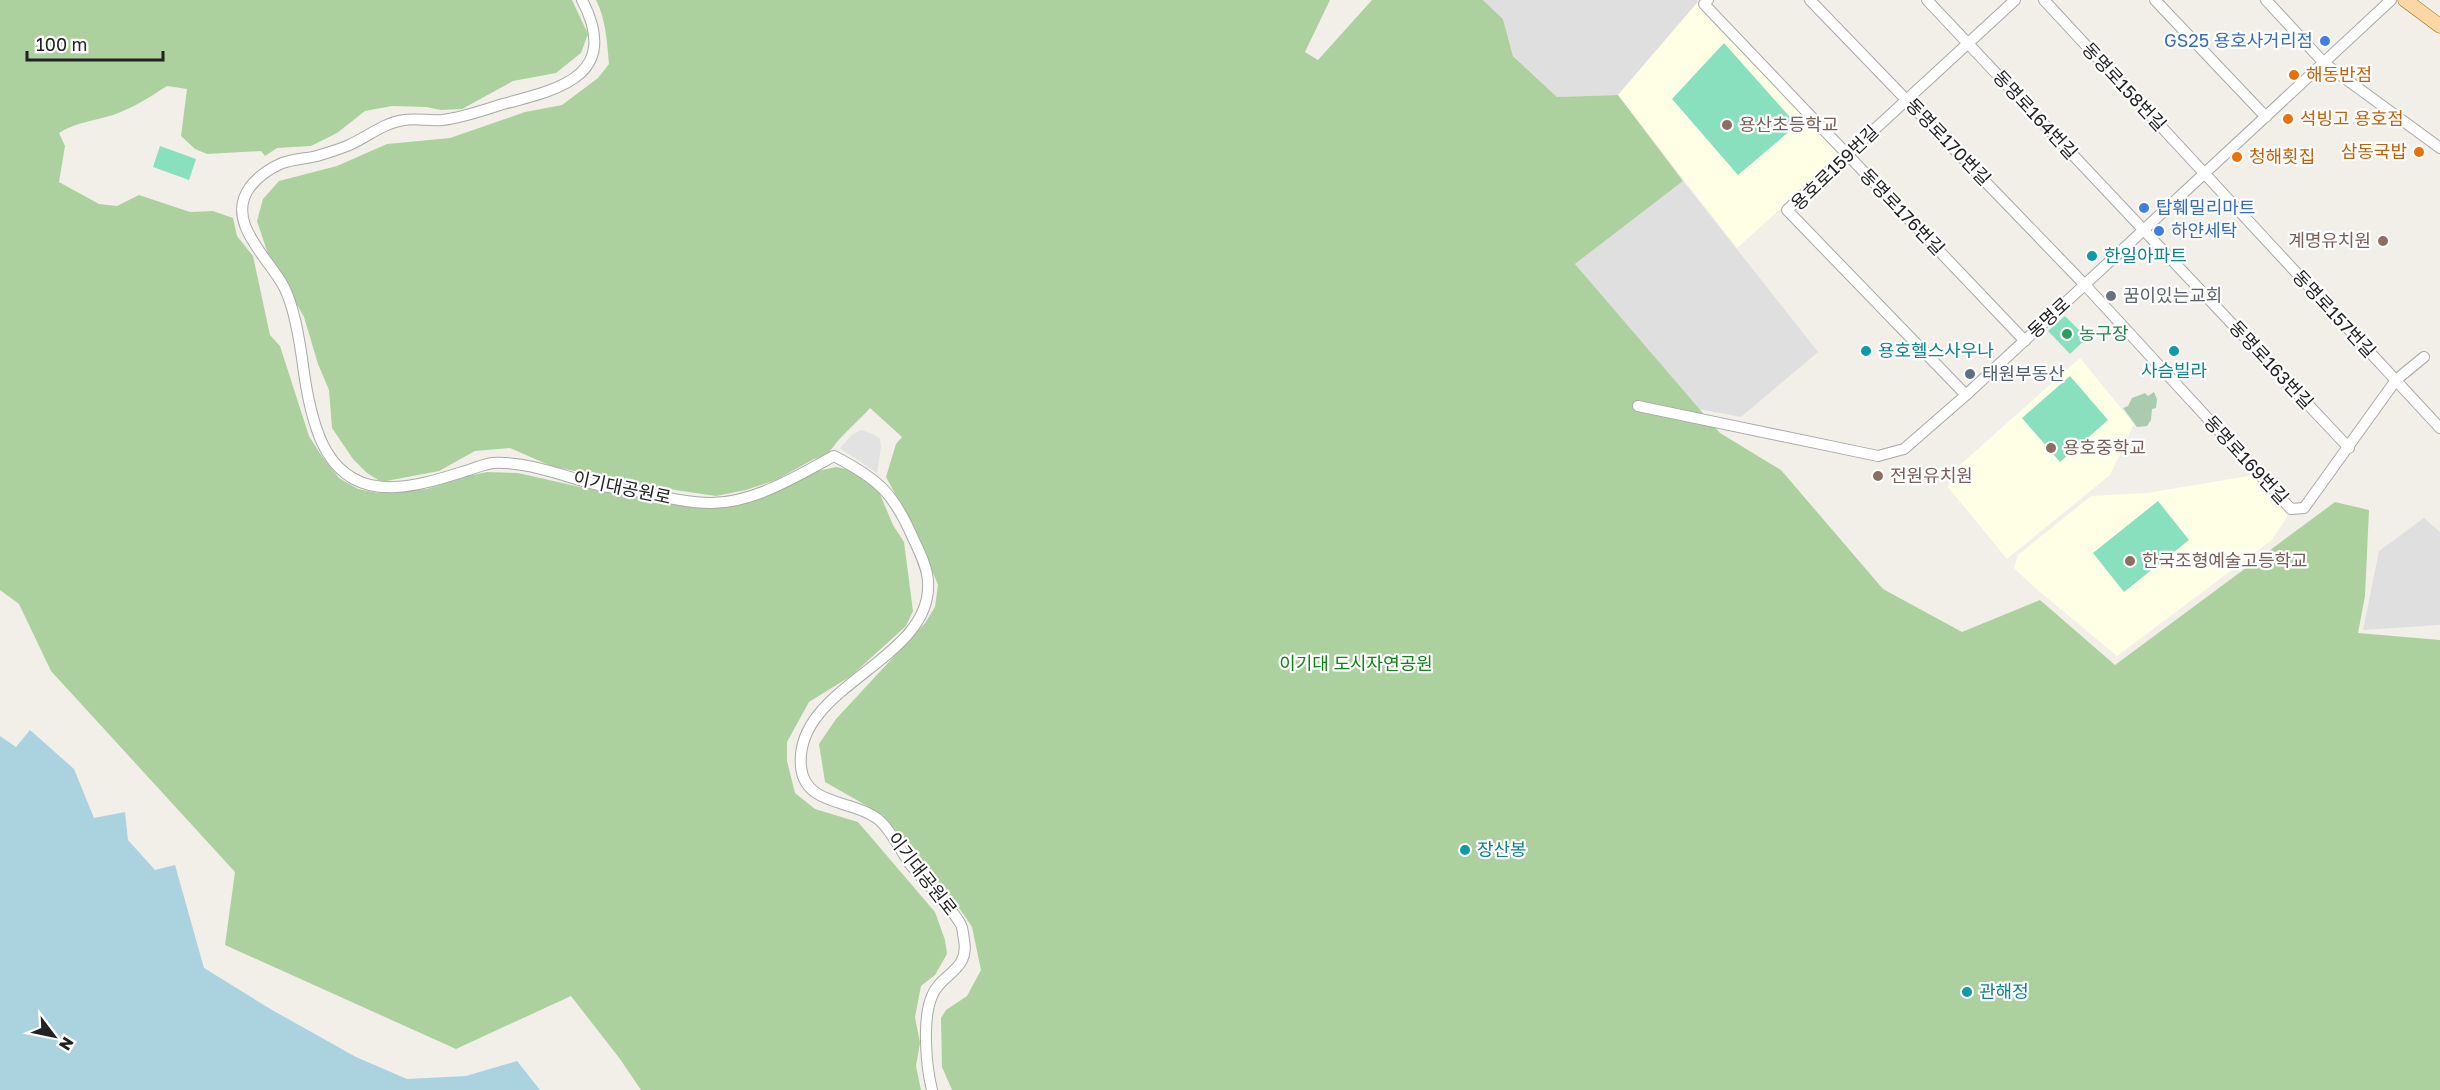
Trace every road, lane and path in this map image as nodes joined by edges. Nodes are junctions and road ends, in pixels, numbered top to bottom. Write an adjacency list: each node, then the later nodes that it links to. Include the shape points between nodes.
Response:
1 (582, 0): 28 (street, 이기대공원로, via 595,37 591,58 583,72 567,84 444,120 401,120 349,145 282,163 250,187 242,215 246,229 286,289 323,448 337,467 365,484 396,487 491,463 712,503 758,493 834,456 865,473 894,500 925,567 926,604 901,641 813,720 802,749 801,767 804,782 813,792 879,820 916,872 961,924 965,945 962,963 932,994 927,1017)
2 (1810, 0): 14 (street, 동명로170번길)
3 (1927, 0): 12 (street, 동명로164번길)
4 (2015, 0): 12 (street, 용호로159번길)
5 (2044, 0): 18 (street, 동명로158번길)
6 (2155, 0): 15 (street)
7 (2266, 0): 13 (street)
8 (2391, 0): 13 (street, 동명로)
9 (2404, 0): 11 (main road)
10 (1706, 2): 17 (street, 동명로176번길)
11 (2440, 26)
12 (1968, 44): 14 (street, 용호로159번길); 19 (street, 동명로164번길)
13 (2324, 63): 15 (street, 동명로); 16 (street)
14 (1907, 100): 17 (street, 용호로159번길); 20 (street, 동명로170번길)
15 (2266, 117): 18 (street, 동명로)
16 (2440, 148)
17 (1847, 155): 21 (street, 동명로176번길); 24 (street, 용호로159번길, via 1787,210)
18 (2204, 174): 19 (street, 동명로); 23 (street, 동명로157번길)
19 (2144, 230): 20 (street, 동명로); 27 (street, 동명로163번길)
20 (2085, 285): 21 (street, 동명로); 27 (street, 동명로169번길, via 2291,509 2304,508)
21 (2025, 341): 24 (street, 동명로)
22 (2424, 357): 23 (street, 동명로169번길)
23 (2396, 381): 26 (street, 동명로157번길); 27 (street, 동명로169번길)
24 (1966, 395): 25 (street, 동명로, via 1904,449 1878,456)
25 (1638, 406)
26 (2440, 428)
27 (2349, 448)
28 (932, 1090)

